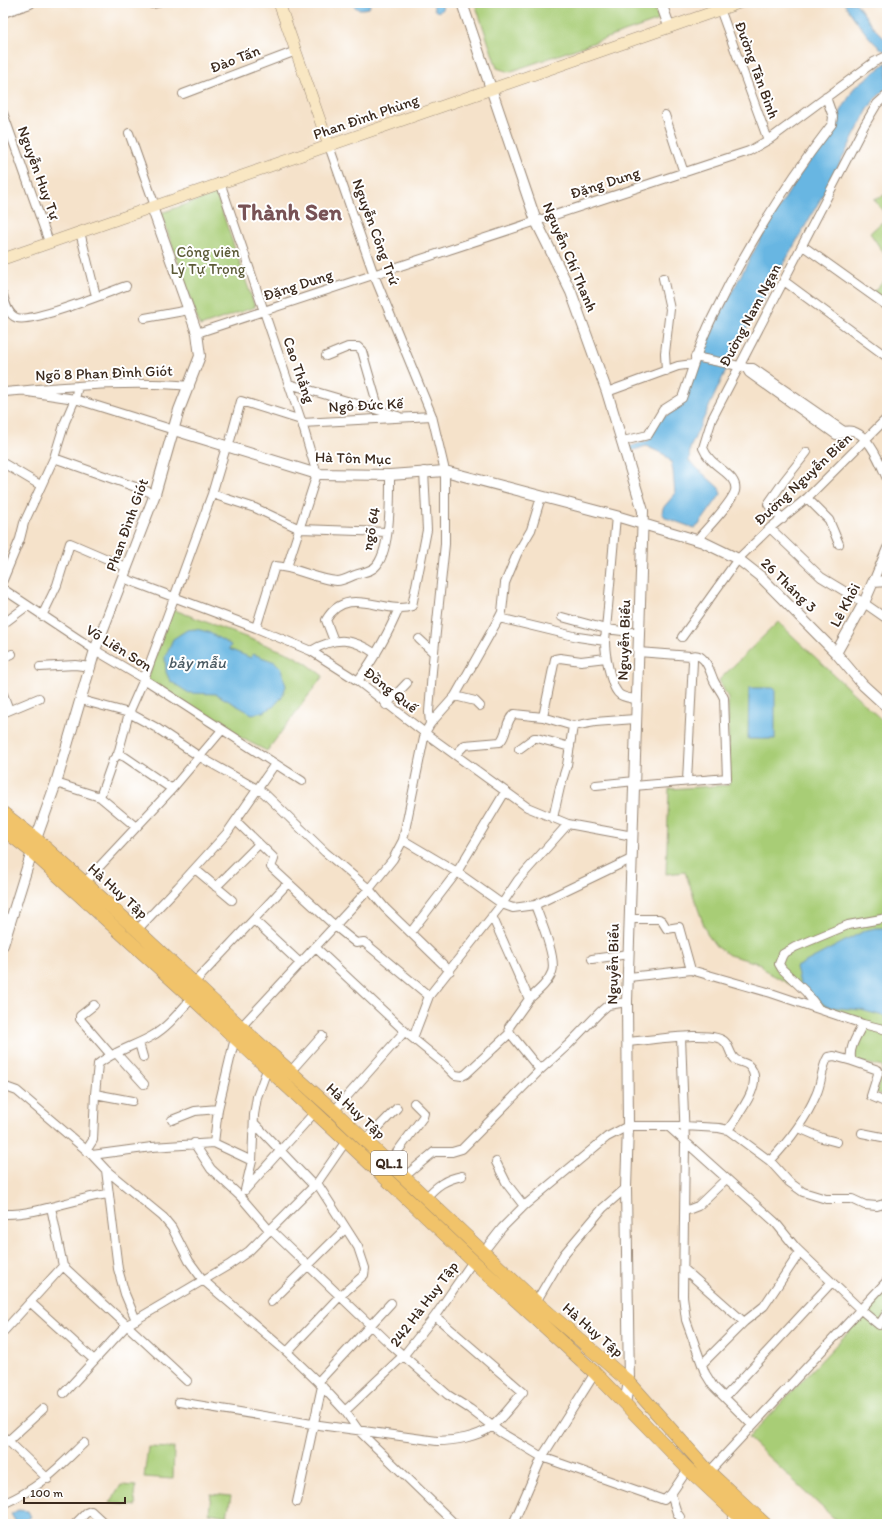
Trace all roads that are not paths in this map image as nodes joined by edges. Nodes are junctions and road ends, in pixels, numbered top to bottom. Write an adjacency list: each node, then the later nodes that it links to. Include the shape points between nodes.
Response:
1 (30, 3): 7 (street)
2 (280, 3): 9 (main road, Nguyễn Công Trứ)
3 (462, 3): 11 (street, Nguyễn Chí Thanh)
4 (661, 3): 8 (street)
5 (739, 3): 6 (main road, Phan Đình Phùng)
6 (720, 9): 8 (main road, Phan Đình Phùng); 18 (street, Đường Tân Bình)
7 (3, 12)
8 (669, 26): 11 (main road, Phan Đình Phùng)
9 (296, 51): 12 (street, Đào Tấn); 19 (main road, Nguyễn Công Trứ)
10 (887, 56): 14 (street, Đặng Dung, via 874,62)
11 (493, 90): 19 (main road, Phan Đình Phùng); 23 (street, Nguyễn Chí Thanh)
12 (183, 94)
13 (887, 95): 26 (street, Đường Nam Ngạn, via 864,126)
14 (826, 98): 18 (street, Đặng Dung); 41 (street, via 833,117 832,124 798,168 760,228 712,318)
15 (3, 113): 25 (street, Nguyễn Huy Tự)
16 (665, 115): 20 (street)
17 (129, 134): 22 (street)
18 (768, 140): 20 (street, Đặng Dung, via 749,151)
19 (329, 146): 21 (main road, Phan Đình Phùng); 28 (street, Nguyễn Công Trứ)
20 (684, 173): 23 (street, Đặng Dung)
21 (220, 182): 22 (main road, Phan Đình Phùng); 36 (street, Cao Thắng)
22 (153, 206): 24 (main road, Phan Đình Phùng); 35 (street, Phan Đình Giót)
23 (536, 221): 28 (street, Đặng Dung); 49 (street, Nguyễn Chí Thanh, via 571,292)
24 (80, 232): 25 (main road, Phan Đình Phùng); 33 (street)
25 (49, 242): 27 (main road, Phan Đình Phùng)
26 (802, 246): 30 (street, Đường Nam Ngạn); 34 (street)
27 (3, 259)
28 (374, 275): 36 (street, Đặng Dung); 52 (street, Nguyễn Công Trứ)
29 (663, 278): 43 (street, via 670,309 665,353)
30 (784, 281): 40 (street); 42 (street, Đường Nam Ngạn)
31 (126, 286): 33 (street)
32 (3, 295): 33 (street, via 11,314 21,319)
33 (96, 296)
34 (887, 306)
35 (189, 310): 37 (street); 38 (street, Phan Đình Giót)
36 (264, 311): 38 (street, Đặng Dung); 44 (street, Cao Thắng)
37 (145, 318)
38 (197, 333): 46 (street, Phan Đình Giót, via 200,356)
39 (326, 356): 51 (street, via 348,347 358,347 362,351)
40 (887, 356)
41 (696, 360): 42 (street); 43 (street); 57 (street, via 682,398 663,410 648,435)
42 (740, 365): 58 (street, via 753,368 844,431 856,432); 79 (street, Đường Nam Ngạn, via 712,419 703,448 707,457 732,479 736,485 735,491)
43 (666, 371): 49 (street)
44 (289, 384): 51 (street); 55 (street, Cao Thắng)
45 (78, 386): 46 (street, Ngõ 8 Phan Đình Giót, via 156,383); 47 (street, Ngõ 8 Phan Đình Giót); 50 (street)
46 (190, 386): 56 (street, Phan Đình Giót, via 179,410)
47 (19, 390): 48 (street); 50 (street, Hà Tôn Mục)
48 (3, 392)
49 (607, 392): 57 (street, Nguyễn Chí Thanh)
50 (75, 399): 56 (street, Hà Tôn Mục); 61 (street)
51 (380, 410): 53 (street)
52 (432, 416): 53 (street, Ngô Đức Kế); 64 (street, Nguyễn Công Trứ)
53 (404, 417): 55 (street, Ngô Đức Kế)
54 (887, 418): 58 (street, Đường Nguyễn Biên)
55 (302, 421): 59 (street, via 241,400); 65 (street, Cao Thắng)
56 (174, 430): 59 (street, Hà Tôn Mục); 69 (street, Phan Đình Giót)
57 (623, 441): 75 (street, Nguyễn Chí Thanh, via 643,512)
58 (865, 441): 67 (street, via 874,449); 72 (street, Đường Nguyễn Biên)
59 (227, 448): 65 (street, Hà Tôn Mục); 70 (street)
60 (807, 452): 74 (street, via 768,504)
61 (54, 458): 68 (street); 69 (street)
62 (3, 463): 68 (street)
63 (424, 471): 64 (street, Hà Tôn Mục); 66 (street, Hà Tôn Mục); 93 (street, via 427,530 416,582 416,595 412,606)
64 (445, 471): 71 (street, Hà Tôn Mục); 109 (street, Nguyễn Công Trứ, via 445,544)
65 (317, 474): 66 (street, Hà Tôn Mục); 77 (street)
66 (390, 474): 78 (street, ngõ 64, via 390,507)
67 (887, 479)
68 (40, 485): 86 (street)
69 (155, 494): 83 (street, Phan Đình Giót)
70 (212, 494): 77 (street, via 255,508); 90 (street)
71 (542, 497): 73 (street, Hà Tôn Mục); 96 (street, via 531,530 517,554 505,584)
72 (807, 498): 74 (street, Đường Nguyễn Biên); 80 (street, via 829,520)
73 (616, 516): 75 (street, Hà Tôn Mục); 100 (street)
74 (783, 519): 76 (street, Đường Nguyễn Biên)
75 (643, 525): 79 (street, 26 Tháng 3); 101 (street, Nguyễn Biểu)
76 (770, 528): 82 (street, Đường Nguyễn Biên); 91 (street, via 821,577)
77 (300, 529): 78 (street); 84 (street)
78 (386, 532): 84 (street, ngõ 64, via 377,565 371,570 339,581 309,576)
79 (696, 540): 82 (street, 26 Tháng 3)
80 (839, 544)
81 (887, 548): 88 (street)
82 (738, 559): 102 (street, Đường Nguyễn Biên); 110 (street, 26 Tháng 3, via 762,577)
83 (126, 567): 85 (street, Phan Đình Giót); 94 (street, via 70,543 57,585)
84 (287, 567): 99 (street, via 275,566)
85 (123, 578): 90 (street, Đồng Quế); 106 (street, Phan Đình Giót)
86 (3, 580)
87 (887, 581): 88 (street, Lê Khôi)
88 (873, 582): 91 (street, Lê Khôi)
89 (3, 589): 92 (street, Võ Liên Sơn)
90 (174, 598): 99 (street, Đồng Quế); 118 (street)
91 (864, 603): 97 (street); 110 (street, Lê Khôi)
92 (28, 606): 94 (street, Võ Liên Sơn); 98 (street)
93 (399, 608): 104 (street, via 369,602 337,607 326,620); 112 (street)
94 (42, 616): 106 (street, Võ Liên Sơn)
95 (562, 617): 100 (street)
96 (499, 618): 105 (street); 122 (street)
97 (887, 619)
98 (3, 624)
99 (256, 628): 107 (street, Đồng Quế)
100 (606, 628): 101 (street); 105 (street)
101 (639, 633): 108 (street, Nguyễn Biểu)
102 (682, 637)
103 (418, 639): 109 (street)
104 (334, 641): 107 (street); 112 (street, via 362,644)
105 (605, 641): 115 (street)
106 (95, 650): 117 (street, Phan Đình Giót); 118 (street, Võ Liên Sơn)
107 (312, 651): 119 (street, Đồng Quế)
108 (638, 652): 113 (street); 124 (street, Nguyễn Biểu)
109 (434, 653): 133 (street, Nguyễn Công Trứ)
110 (836, 653): 128 (street, 26 Tháng 3, via 863,686)
111 (12, 654): 114 (street)
112 (376, 654): 119 (street)
113 (692, 656): 144 (street); 144 (street, via 700,656 707,664 724,698 726,778)
114 (3, 658)
115 (606, 658): 124 (street, via 618,693 623,697); 131 (street, via 555,659)
116 (40, 667): 117 (street)
117 (91, 667): 125 (street, Phan Đình Giót)
118 (144, 679): 130 (street); 135 (street, Võ Liên Sơn)
119 (358, 682): 126 (street, Đồng Quế)
120 (408, 683): 126 (street)
121 (3, 694): 129 (street)
122 (455, 696): 127 (street, via 475,701); 133 (street)
123 (39, 698): 129 (street)
124 (636, 699): 132 (street, Nguyễn Biểu)
125 (81, 700): 130 (street); 145 (street, Phan Đình Giót)
126 (386, 705): 136 (street, Đồng Quế)
127 (480, 706)
128 (887, 707)
129 (6, 712)
130 (129, 713): 139 (street); 141 (street)
131 (543, 717): 134 (street); 140 (street, via 514,714 509,718 500,742 465,746)
132 (635, 719): 134 (street); 146 (street, Nguyễn Biểu)
133 (430, 724): 136 (street)
134 (573, 726): 137 (street)
135 (222, 730): 141 (street); 142 (street, Võ Liên Sơn)
136 (424, 734): 140 (street, Đồng Quế); 160 (street)
137 (570, 747): 138 (street, via 537,738); 153 (street)
138 (519, 749)
139 (118, 754): 148 (street); 151 (street, via 113,760)
140 (455, 755): 150 (street, Đồng Quế)
141 (200, 757): 148 (street); 149 (street)
142 (275, 764): 143 (street, Võ Liên Sơn); 149 (street)
143 (302, 781)
144 (687, 782): 146 (street)
145 (56, 783): 151 (street); 159 (street, Phan Đình Giót)
146 (634, 783): 147 (street); 158 (street, Nguyễn Biểu)
147 (596, 786)
148 (172, 789): 156 (street)
149 (256, 790): 154 (street); 169 (street, via 264,793 325,852)
150 (505, 792): 153 (street, Đồng Quế, via 527,807); 165 (street)
151 (100, 797): 156 (street)
152 (3, 813): 159 (main road, Hà Huy Tập / QL.1)
153 (553, 818): 155 (street, Đồng Quế)
154 (236, 821): 161 (street); 164 (street)
155 (568, 824): 158 (street, Đồng Quế); 171 (street, via 518,880)
156 (136, 827): 166 (street)
157 (3, 829): 162 (main road, Hà Huy Tập / QL.1)
158 (633, 836): 163 (street, Nguyễn Biểu)
159 (36, 839): 162 (street, Phan Đình Giót); 166 (main road, Hà Huy Tập / QL.1)
160 (403, 840): 165 (street); 169 (street, via 393,859)
161 (259, 844): 167 (street, via 273,857 271,867); 168 (street)
162 (32, 852): 180 (street, Phan Đình Giót); 190 (main road, Hà Huy Tập / QL.1)
163 (632, 859): 172 (street); 175 (street, Nguyễn Biểu)
164 (195, 869): 168 (street); 178 (street)
165 (457, 872): 171 (street); 179 (street)
166 (85, 882): 178 (main road, Hà Huy Tập / QL.1)
167 (288, 883): 176 (street); 177 (street)
168 (216, 887): 170 (street)
169 (369, 889): 177 (street); 179 (street)
170 (232, 900)
171 (502, 904): 172 (street, via 513,908); 173 (street)
172 (535, 905): 191 (street, via 549,945 552,971)
173 (492, 916): 186 (street); 191 (street)
174 (887, 918): 194 (street, via 848,925 783,954 779,964 782,969)
175 (629, 919): 182 (street, Nguyễn Biểu); 185 (street, via 659,919 667,929 679,927)
176 (254, 920): 184 (street); 188 (street)
177 (335, 926): 181 (street); 189 (street, via 356,943 364,942)
178 (137, 930): 188 (main road, Hà Huy Tập / QL.1)
179 (411, 932): 186 (street)
180 (3, 945)
181 (315, 946): 184 (street); 197 (street)
182 (628, 954): 183 (street); 187 (street, Nguyễn Biểu)
183 (592, 959)
184 (300, 963): 198 (street)
185 (691, 970): 187 (street); 194 (street)
186 (450, 971): 189 (street)
187 (629, 977): 192 (street, Nguyễn Biểu)
188 (194, 983): 198 (main road, Hà Huy Tập / QL.1)
189 (430, 996): 202 (street)
190 (192, 998): 198 (main road, Hà Huy Tập / QL.1); 204 (street, via 166,1026)
191 (530, 999): 199 (street, via 509,1027)
192 (627, 1002): 203 (street, Nguyễn Biểu); 209 (street, via 608,1005)
193 (94, 1005): 205 (street, via 80,1016 80,1019)
194 (818, 1008): 195 (street)
195 (863, 1024): 196 (street); 207 (street, via 851,1053)
196 (887, 1030)
197 (405, 1031): 202 (street); 220 (street)
198 (238, 1033): 208 (main road, Hà Huy Tập / QL.1); 210 (main road, Hà Huy Tập / QL.1); 218 (street)
199 (510, 1034): 202 (street, via 462,1076 455,1075); 209 (street)
200 (322, 1036): 210 (street)
201 (682, 1037): 203 (street); 224 (street); 227 (street, via 716,1038 725,1042 734,1059 748,1065 751,1071 754,1081 750,1096)
202 (413, 1038)
203 (628, 1042): 223 (street, Nguyễn Biểu)
204 (139, 1043): 205 (street); 206 (street)
205 (114, 1054): 211 (street); 213 (street, via 98,1064)
206 (143, 1057)
207 (852, 1061): 216 (street, via 878,1070 871,1096); 226 (street, via 828,1057 817,1094)
208 (268, 1067): 219 (main road, Hà Huy Tập / QL.1); 222 (street, via 257,1097)
209 (540, 1070): 244 (street, via 462,1149 434,1152)
210 (290, 1072): 220 (main road, Hà Huy Tập / QL.1)
211 (144, 1084)
212 (3, 1086): 237 (street, via 17,1091)
213 (94, 1094): 214 (street); 237 (street, via 94,1140)
214 (132, 1101)
215 (414, 1103): 241 (street, via 424,1113 423,1117)
216 (887, 1103)
217 (397, 1108): 231 (street)
218 (218, 1109): 221 (street, via 195,1112); 234 (street)
219 (315, 1112): 230 (main road, Hà Huy Tập / QL.1); 236 (street)
220 (334, 1112): 231 (main road, Hà Huy Tập / QL.1)
221 (172, 1120)
222 (254, 1124): 236 (street); 238 (street)
223 (628, 1126): 225 (street); 247 (street, Nguyễn Biểu); 252 (street, via 607,1137)
224 (684, 1126): 225 (street); 227 (street); 232 (street)
225 (669, 1127): 232 (street)
226 (799, 1128): 233 (street); 239 (street)
227 (728, 1130): 239 (street)
228 (862, 1133): 229 (street)
229 (887, 1138)
230 (346, 1141): 246 (street); 260 (main road, Hà Huy Tập / QL.1)
231 (365, 1141): 241 (main road, Hà Huy Tập / QL.1)
232 (685, 1142): 245 (street); 254 (street)
233 (837, 1142)
234 (214, 1143): 235 (street); 238 (street)
235 (194, 1144): 237 (street); 248 (street, via 210,1169)
236 (281, 1152): 246 (street); 248 (street)
237 (89, 1153): 242 (street)
238 (252, 1161): 248 (street)
239 (770, 1161): 251 (street, via 789,1182 803,1192 826,1199 852,1199 865,1205 877,1206)
240 (496, 1162): 252 (street, via 507,1184)
241 (389, 1163): 244 (main road, Hà Huy Tập / QL.1)
242 (106, 1170): 249 (street); 264 (street, via 163,1217)
243 (462, 1176): 250 (street, via 449,1178 433,1189)
244 (404, 1177): 250 (main road, Hà Huy Tập / QL.1)
245 (726, 1179): 254 (street, via 698,1206); 259 (street, via 775,1222)
246 (316, 1185): 256 (street); 257 (street)
247 (626, 1188): 270 (street, via 603,1208 573,1242); 286 (street, Nguyễn Biểu)
248 (243, 1193): 257 (street)
249 (109, 1194): 253 (street, via 94,1195); 275 (street, via 118,1269)
250 (426, 1198): 258 (main road, Hà Huy Tập / QL.1)
251 (887, 1203)
252 (524, 1206): 258 (street, via 502,1228)
253 (52, 1207): 255 (street); 261 (street)
254 (685, 1211): 263 (street)
255 (3, 1214)
256 (346, 1229): 262 (street); 267 (street, via 358,1247 365,1268 364,1275)
257 (270, 1231): 262 (street); 264 (street, via 249,1250)
258 (484, 1252): 270 (main road, Hà Huy Tập / QL.1)
259 (800, 1252): 266 (street); 276 (street, via 764,1306)
260 (472, 1262): 274 (street, 242 Hà Huy Tập); 284 (main road, Hà Huy Tập / QL.1)
261 (63, 1266): 268 (street); 278 (street)
262 (308, 1266): 267 (street); 269 (street)
263 (684, 1269): 276 (street); 283 (street, via 683,1296 686,1320)
264 (203, 1280): 275 (street); 280 (street)
265 (887, 1281): 272 (street)
266 (832, 1282): 272 (street); 289 (street)
267 (340, 1296): 277 (street); 280 (street)
268 (30, 1302): 279 (street); 282 (street)
269 (271, 1302)
270 (536, 1302): 286 (main road, Hà Huy Tập / QL.1)
271 (392, 1303): 277 (street)
272 (861, 1310): 273 (street, via 879,1325); 295 (street)
273 (887, 1314)
274 (435, 1316): 281 (street, 242 Hà Huy Tập); 296 (street, via 523,1392)
275 (136, 1320): 278 (street)
276 (744, 1322): 283 (street)
277 (370, 1324): 281 (street); 287 (street)
278 (127, 1325): 282 (street); 285 (street)
279 (3, 1332)
280 (287, 1352): 287 (street)
281 (404, 1355): 293 (street, 242 Hà Huy Tập); 296 (street, via 448,1394)
282 (94, 1360): 288 (street)
283 (702, 1364): 289 (street, via 713,1386)
284 (595, 1373): 291 (main road, Hà Huy Tập / QL.1); 300 (street)
285 (187, 1381)
286 (629, 1382): 291 (street, Nguyễn Biểu); 302 (main road, Hà Huy Tập / QL.1)
287 (320, 1384): 293 (street); 294 (street)
288 (64, 1393)
289 (725, 1397): 295 (street)
290 (179, 1402): 294 (street)
291 (625, 1403): 301 (main road, Hà Huy Tập / QL.1)
292 (43, 1409): 298 (street)
293 (345, 1411): 297 (street)
294 (312, 1424): 297 (street); 305 (street)
295 (752, 1425): 302 (street)
296 (492, 1426): 297 (street, via 452,1441); 300 (street)
297 (359, 1431): 311 (street)
298 (5, 1440): 303 (street)
299 (84, 1443): 303 (street)
300 (542, 1457): 304 (street, via 664,1500); 312 (street)
301 (688, 1469): 304 (street); 308 (main road, Hà Huy Tập / QL.1)
302 (709, 1472): 314 (main road, Hà Huy Tập / QL.1)
303 (48, 1479): 306 (street, via 31,1491)
304 (671, 1494): 307 (street)
305 (297, 1502)
306 (3, 1504)
307 (680, 1517)
308 (732, 1518): 313 (main road, Hà Huy Tập / QL.1)
309 (76, 1524): 310 (street, via 91,1510)
310 (105, 1524)
311 (455, 1524)
312 (513, 1524)
313 (747, 1524)
314 (765, 1524)

